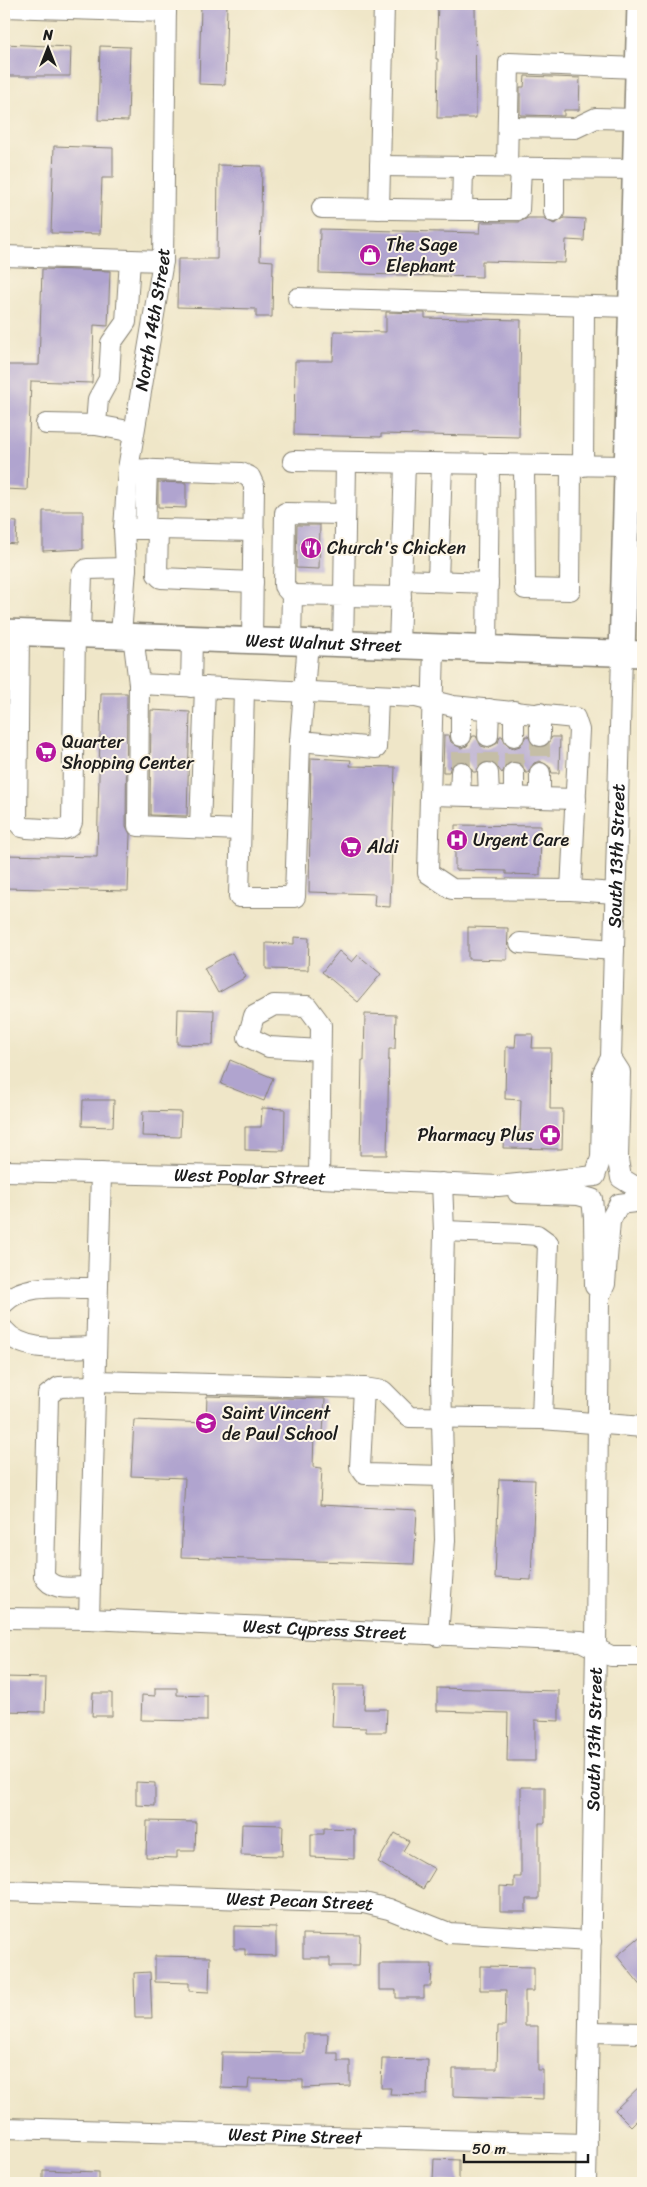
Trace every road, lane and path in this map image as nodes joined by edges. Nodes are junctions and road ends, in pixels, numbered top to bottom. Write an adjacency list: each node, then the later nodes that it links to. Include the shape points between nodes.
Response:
1 (384, 4): 8 (street)
2 (4, 7): 3 (street)
3 (166, 8): 19 (street, North 14th Street)
4 (641, 9): 5 (main road)
5 (638, 68): 6 (main road); 7 (street, via 509,63)
6 (636, 120): 7 (street, via 596,118 575,128); 12 (main road)
7 (508, 127): 10 (street)
8 (380, 166): 9 (street); 14 (street)
9 (463, 167): 10 (street); 15 (street)
10 (514, 168): 11 (street); 15 (street, via 520,210)
11 (554, 168): 12 (street); 16 (street)
12 (635, 169): 22 (main road)
13 (322, 208): 14 (street)
14 (379, 209): 15 (street)
15 (462, 210)
16 (554, 212)
17 (4, 256): 18 (street)
18 (130, 260): 19 (street); 24 (street, via 126,322 111,343 109,379 98,399)
19 (162, 260): 25 (street, North 14th Street)
20 (298, 298): 21 (street)
21 (584, 306): 22 (street); 33 (street)
22 (635, 316): 26 (main road)
23 (46, 424): 24 (street)
24 (96, 425): 25 (street)
25 (134, 432): 34 (street, North 14th Street)
26 (633, 458): 33 (street); 56 (main road)
27 (294, 461): 28 (street)
28 (346, 462): 29 (street); 35 (street)
29 (405, 463): 30 (street); 43 (street)
30 (442, 464): 31 (street); 40 (street)
31 (489, 465): 32 (street); 42 (street)
32 (524, 465): 33 (street); 33 (street, via 525,589 534,590 570,590)
33 (577, 466)
34 (137, 469): 36 (street, North 14th Street); 37 (street); 38 (street, via 241,473 250,477 254,486)
35 (345, 514): 44 (street, via 285,513 284,586); 45 (street)
36 (124, 529): 37 (street); 39 (street, North 14th Street)
37 (151, 529): 38 (street); 41 (street, via 157,574 161,578)
38 (254, 531): 41 (street)
39 (126, 568): 47 (street, via 87,569 82,574); 48 (street, North 14th Street)
40 (438, 581): 42 (street); 43 (street)
41 (253, 582): 50 (street)
42 (488, 582): 55 (street)
43 (401, 589): 45 (street); 53 (street)
44 (292, 595): 45 (street); 51 (street)
45 (344, 596): 52 (street)
46 (11, 632): 47 (main road, West Walnut Street); 47 (street, via 17,820 22,827 61,830 70,827 72,822)
47 (77, 634): 48 (main road, West Walnut Street)
48 (127, 635): 49 (main road, West Walnut Street); 57 (street, North 14th Street)
49 (192, 637): 50 (main road, West Walnut Street); 58 (street)
50 (252, 640): 51 (main road, West Walnut Street)
51 (300, 641): 52 (main road, West Walnut Street); 60 (street)
52 (343, 643): 53 (main road, West Walnut Street)
53 (399, 645): 54 (main road, West Walnut Street)
54 (434, 647): 55 (main road, West Walnut Street); 62 (street)
55 (487, 648): 56 (main road, West Walnut Street)
56 (632, 654): 85 (street, South 13th Street)
57 (139, 684): 58 (street); 82 (street, North 14th Street, via 138,826)
58 (198, 687): 59 (street); 82 (street)
59 (244, 689): 60 (street); 83 (street)
60 (304, 692): 61 (street); 71 (street)
61 (378, 697): 62 (street, via 416,697); 71 (street, via 376,748)
62 (434, 701): 63 (street); 76 (street)
63 (462, 707): 64 (street); 67 (street)
64 (489, 709): 65 (street); 68 (street)
65 (514, 711): 66 (street); 69 (street)
66 (540, 714): 70 (street); 81 (street, via 575,718 579,730)
67 (462, 736)
68 (488, 736)
69 (514, 736)
70 (540, 736)
71 (300, 741): 83 (street, via 295,897 238,897)
72 (461, 772): 77 (street)
73 (488, 773): 78 (street)
74 (514, 773): 79 (street)
75 (540, 773): 80 (street)
76 (431, 794): 77 (street); 84 (street, via 428,873 452,889)
77 (460, 795): 78 (street)
78 (489, 796): 79 (street)
79 (514, 797): 80 (street)
80 (540, 798): 81 (street)
81 (576, 799): 84 (street)
82 (200, 828): 83 (street)
83 (240, 830)
84 (571, 890): 85 (street)
85 (615, 893): 87 (street, South 13th Street)
86 (520, 943): 87 (street)
87 (614, 950): 89 (street, South 13th Street)
88 (321, 1050): 93 (street)
89 (611, 1058): 92 (street, South 13th Street, via 603,1073 601,1158); 94 (street, South 13th Street, via 620,1072 618,1160)
90 (4, 1171): 91 (street, West Poplar Street)
91 (101, 1173): 93 (street, West Poplar Street); 102 (street)
92 (595, 1176): 94 (street, via 612,1172); 96 (street, West Poplar Street); 98 (street, via 589,1187)
93 (319, 1178): 95 (street, West Poplar Street)
94 (621, 1178): 97 (street, via 634,1186); 100 (street, via 626,1188)
95 (442, 1183): 96 (street, West Poplar Street); 101 (street)
96 (498, 1186): 98 (street, West Poplar Street, via 515,1193)
97 (643, 1186)
98 (592, 1199): 100 (street, via 602,1207); 103 (street, South 13th Street, via 595,1288)
99 (643, 1201): 100 (street)
100 (619, 1204): 103 (street, South 13th Street, via 610,1221 605,1284)
101 (444, 1231): 109 (street); 110 (street, via 536,1235 548,1242)
102 (97, 1288): 104 (street, via 24,1291); 106 (street)
103 (600, 1296): 111 (street, South 13th Street)
104 (4, 1304)
105 (4, 1330): 106 (street, via 16,1342 31,1346)
106 (96, 1348): 107 (street)
107 (94, 1384): 108 (street); 114 (street); 114 (street, via 59,1387 48,1395 44,1576 48,1584 55,1587)
108 (364, 1388): 109 (street, via 384,1391 409,1417); 113 (street, via 360,1467 366,1474)
109 (442, 1417): 110 (street); 113 (street)
110 (542, 1420): 111 (street)
111 (599, 1423): 112 (street); 118 (street, South 13th Street)
112 (643, 1427)
113 (444, 1476): 117 (street, via 445,1540)
114 (89, 1587): 116 (street)
115 (4, 1618): 116 (street, West Cypress Street)
116 (89, 1619): 117 (street, West Cypress Street)
117 (438, 1636): 118 (street, West Cypress Street, via 581,1641)
118 (596, 1647): 119 (street, West Cypress Street, via 611,1656); 121 (street, South 13th Street)
119 (643, 1656)
120 (4, 1891): 121 (street, West Pecan Street, via 364,1903 449,1933)
121 (591, 1941): 122 (street, South 13th Street)
122 (589, 2032): 123 (street); 125 (street, South 13th Street)
123 (643, 2033)
124 (4, 2128): 125 (street, West Pine Street)
125 (587, 2144): 126 (street, South 13th Street)
126 (586, 2183)

